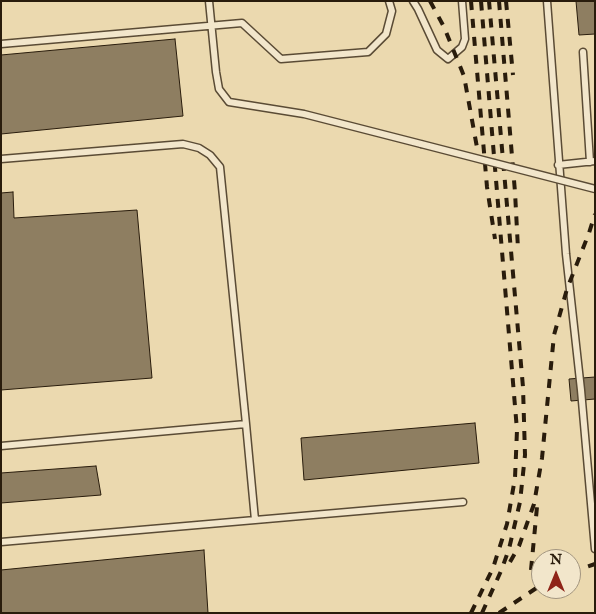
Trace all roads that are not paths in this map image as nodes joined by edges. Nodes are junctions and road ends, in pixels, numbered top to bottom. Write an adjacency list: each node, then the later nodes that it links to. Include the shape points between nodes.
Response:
1 (210, 1): 6 (lane)
2 (389, 1): 6 (lane, via 392,11 386,34 368,52 281,59 242,23)
3 (413, 1): 4 (lane, via 437,50 448,59 462,47 465,39)
4 (462, 1)
5 (547, 1): 11 (lane)
6 (211, 25): 7 (lane); 12 (lane, bridge, via 219,89 229,102 304,114)
7 (1, 44)
8 (583, 52): 10 (lane)
9 (1, 159): 13 (lane, via 183,144 210,155 220,167)
10 (592, 162): 11 (lane)
11 (558, 166): 15 (lane)
12 (595, 189)
13 (246, 424): 14 (lane); 17 (lane)
14 (1, 446)
15 (592, 496): 19 (lane)
16 (464, 502): 17 (lane)
17 (255, 520): 18 (lane)
18 (1, 542)
19 (595, 549)

